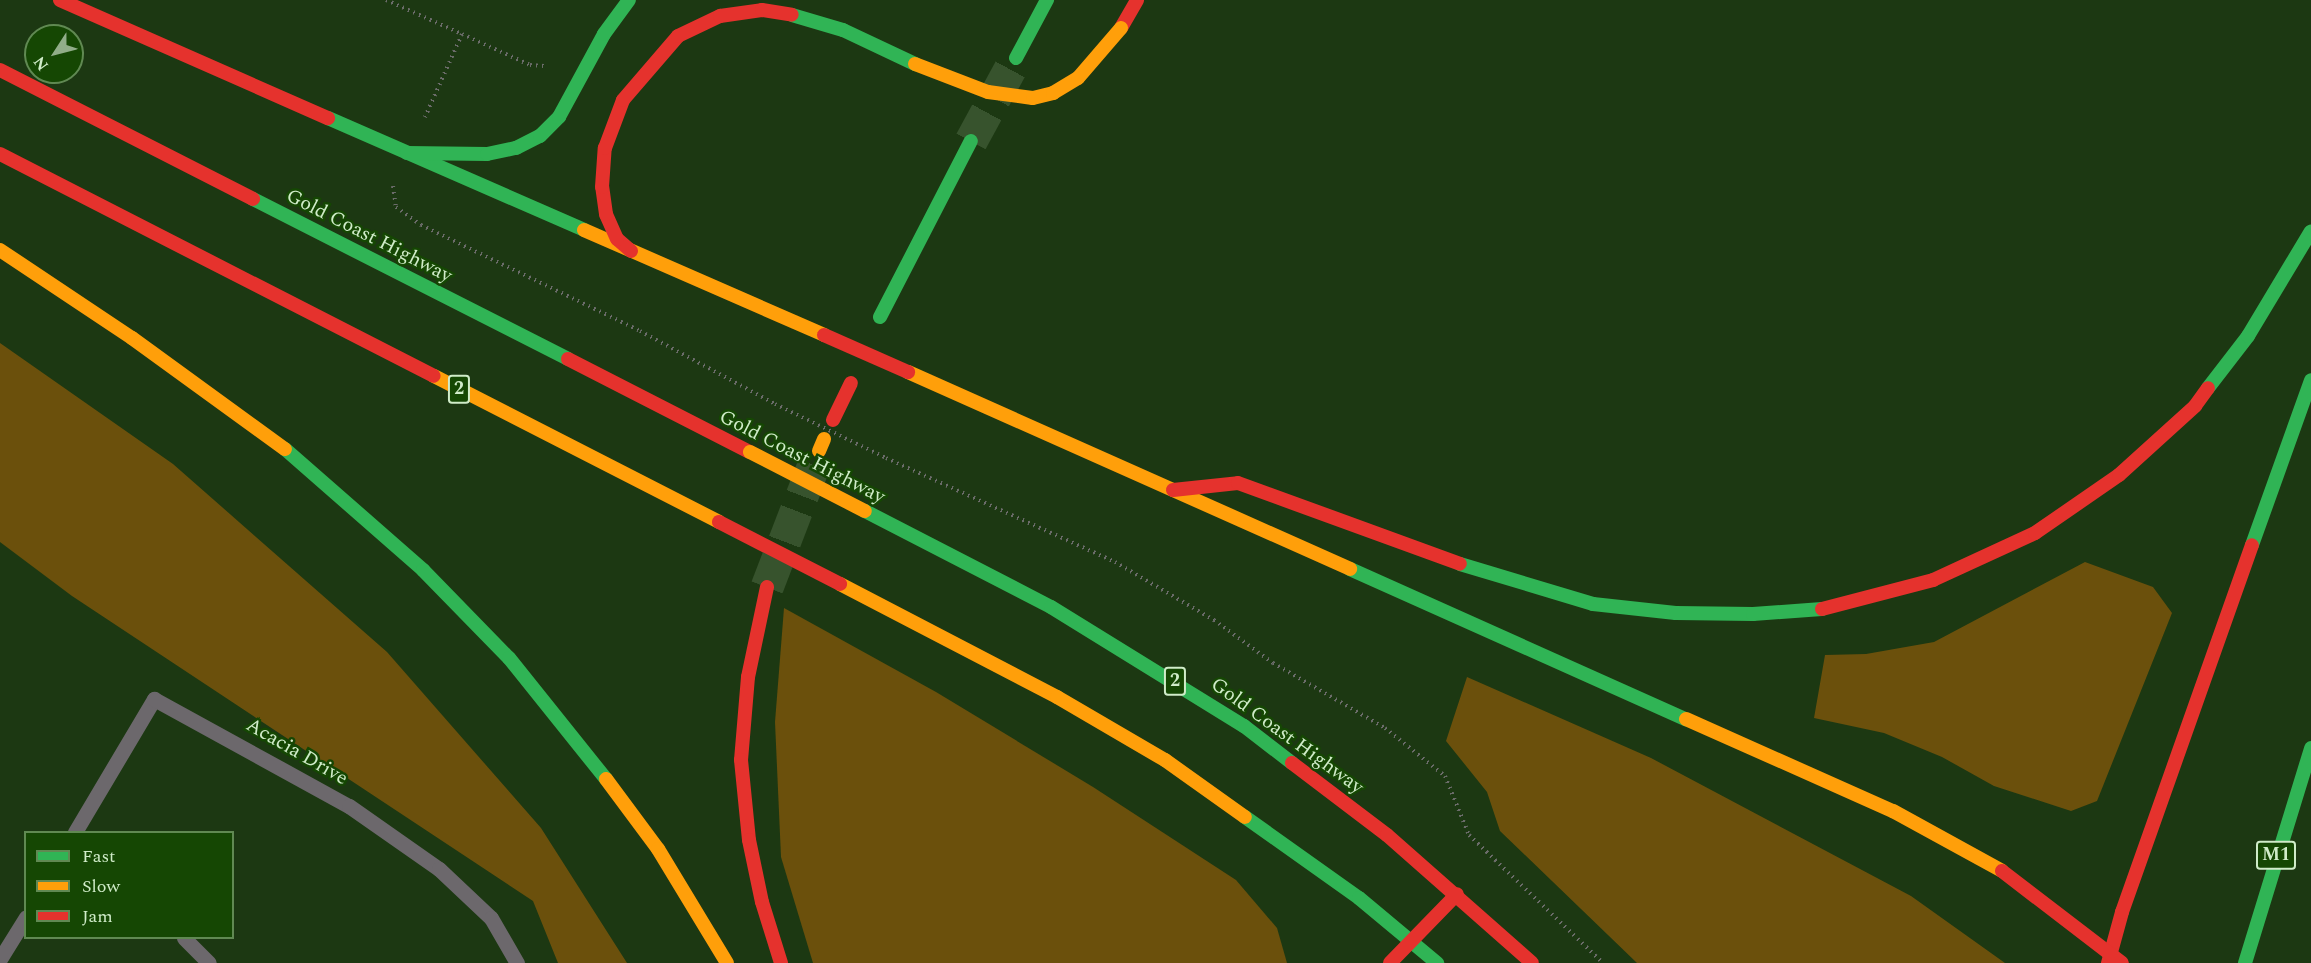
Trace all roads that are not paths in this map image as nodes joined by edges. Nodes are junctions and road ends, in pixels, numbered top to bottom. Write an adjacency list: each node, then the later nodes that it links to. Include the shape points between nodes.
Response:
1 (60, 0): 8 (main road)
2 (629, 0): 8 (main road, via 604,34 559,117 540,136 516,148 487,154)
3 (1047, 0): 5 (main road)
4 (1137, 0): 12 (main road, bridge, via 1121,28 1078,78 1053,93 1033,98 988,92 843,30 786,12 762,10 720,16 678,36 623,100 604,148 602,187 609,225 617,239)
5 (1016, 58)
6 (0, 70): 21 (main road, Gold Coast Highway / 2, bridge, via 1051,606 1178,683 1315,778)
7 (971, 141): 13 (main road)
8 (407, 153): 12 (main road)
9 (0, 154): 24 (main road, 2, bridge, via 1057,697 1165,760 1267,831)
10 (2311, 231): 17 (main road, via 2248,336 2195,406 2119,475 2035,533 1933,580 1829,608 1753,614 1676,613 1593,604 1497,577 1238,483)
11 (0, 250): 28 (main road, via 132,338 292,454 423,570 509,658 594,764 658,849)
12 (636, 254): 17 (main road, bridge)
13 (880, 317)
14 (2311, 380): 33 (main road, via 2122,912)
15 (851, 383): 16 (main road)
16 (833, 420)
17 (1173, 490): 34 (main road, bridge, via 1893,811 2002,871)
18 (767, 587): 29 (main road, via 747,677 741,760 749,840 762,902)
19 (2311, 748): 35 (main road, M1)
20 (76, 831): 27 (lane, Acacia Drive, via 154,699 349,806 430,863 491,918)
21 (1457, 894): 24 (main road); 32 (main road, Gold Coast Highway / 2)
22 (24, 920): 25 (lane)
23 (185, 939): 26 (lane)
24 (1412, 941): 30 (main road); 31 (main road, 2)
25 (0, 959)
26 (209, 963)
27 (517, 963)
28 (727, 963)
29 (781, 963)
30 (1390, 963)
31 (1437, 963)
32 (1532, 963)
33 (2108, 963)
34 (2122, 963)
35 (2245, 963)

